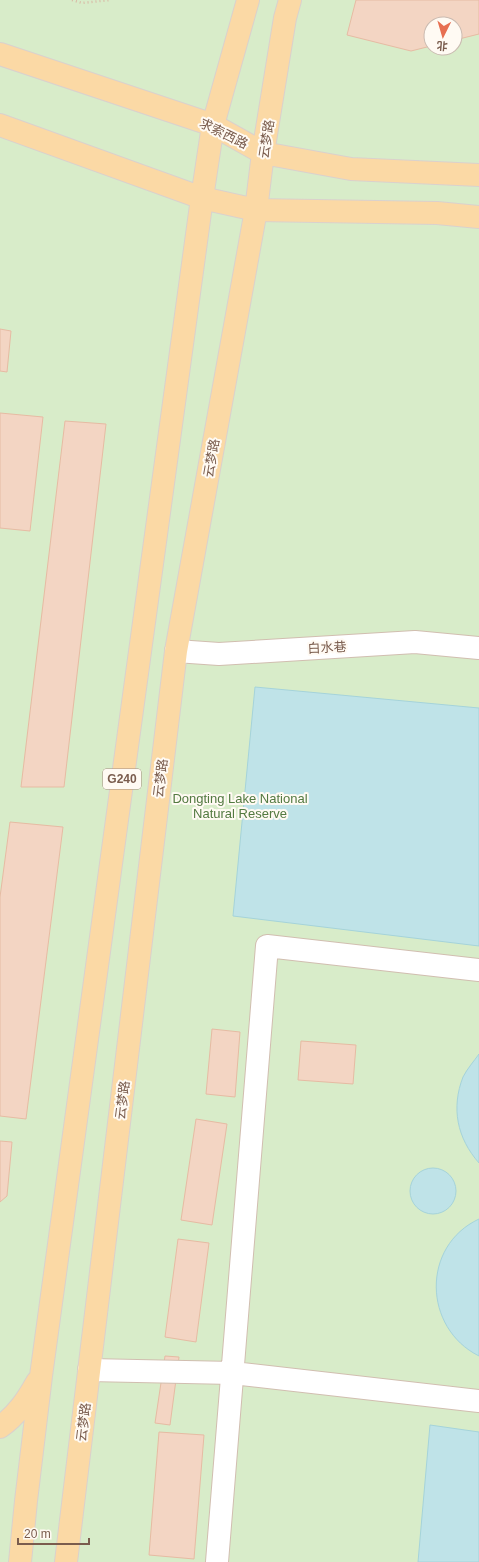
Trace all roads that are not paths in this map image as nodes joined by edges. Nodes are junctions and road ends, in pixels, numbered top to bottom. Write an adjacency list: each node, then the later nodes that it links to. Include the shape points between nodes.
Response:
1 (248, 0): 5 (main road, G240)
2 (290, 0): 6 (main road, 云梦路 / G240)
3 (0, 54): 5 (main road, 求索西路)
4 (0, 125): 8 (main road)
5 (212, 125): 6 (main road, 求索西路); 8 (main road, G240)
6 (263, 153): 7 (main road, 求索西路, via 351,169); 9 (main road, 云梦路 / G240)
7 (479, 175)
8 (202, 198): 9 (main road); 16 (main road, G240)
9 (256, 210): 10 (main road, via 437,213); 12 (main road, 云梦路 / G240)
10 (479, 217)
11 (479, 648): 12 (street, 白水巷, via 415,642 219,654)
12 (176, 651): 14 (main road, 云梦路 / G240)
13 (479, 970): 15 (street, via 268,946)
14 (89, 1370): 15 (street); 20 (main road, 云梦路 / G240)
15 (233, 1373): 17 (street); 21 (street)
16 (41, 1376): 18 (main road, via 24,1404); 19 (main road, G240)
17 (479, 1401)
18 (0, 1427)
19 (20, 1562)
20 (66, 1562)
21 (217, 1562)

